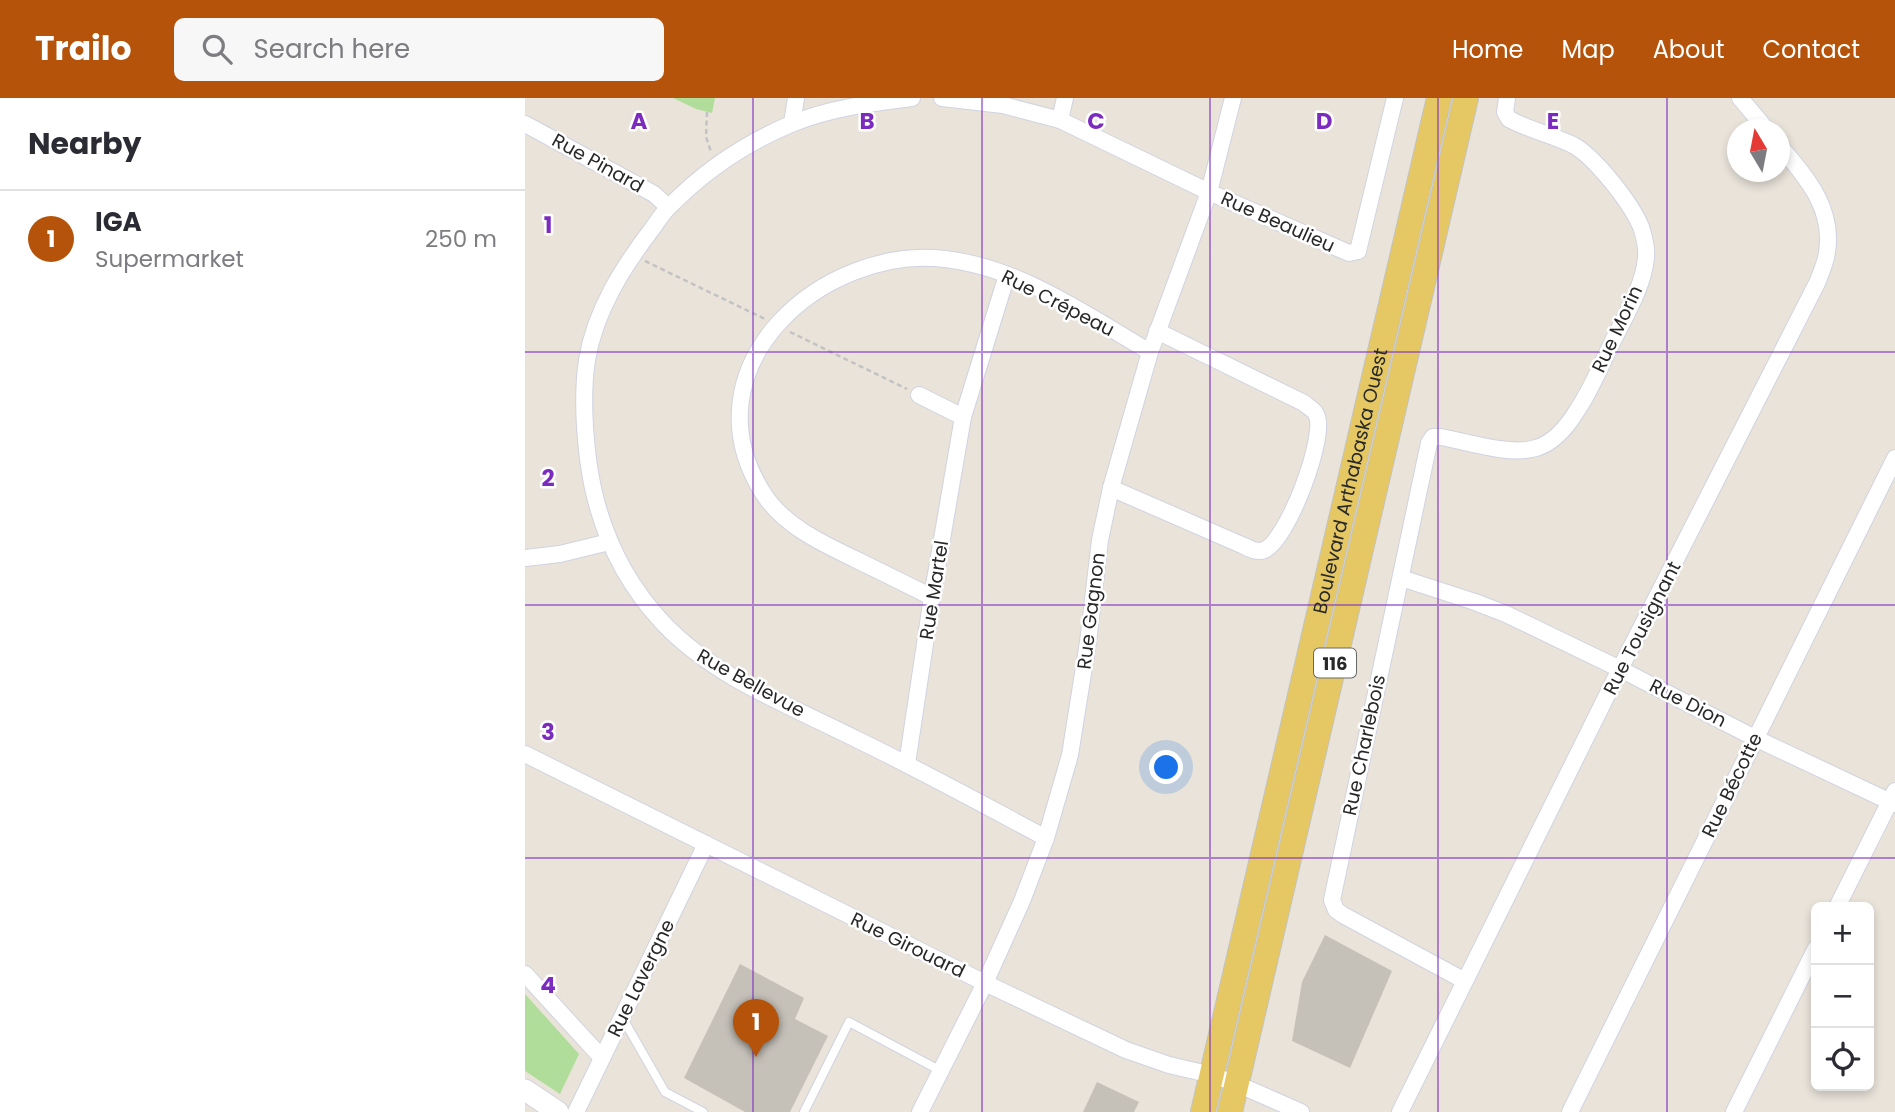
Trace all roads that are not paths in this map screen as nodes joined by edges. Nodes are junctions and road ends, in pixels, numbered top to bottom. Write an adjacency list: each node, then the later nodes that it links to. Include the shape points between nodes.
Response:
1 (796, 98): 13 (street)
2 (912, 98): 13 (street, Rue Bellevue, via 859,104)
3 (942, 98): 12 (street, via 1003,105)
4 (1065, 98): 12 (street)
5 (1233, 98): 16 (street, Rue Gagnon)
6 (1395, 98): 16 (street, Rue Beaulieu, via 1358,251 1349,253)
7 (1439, 98): 45 (main road, Boulevard Arthabaska Ouest / 116)
8 (1465, 98): 46 (main road, Boulevard Arthabaska Ouest / 116)
9 (1740, 98): 11 (street)
10 (1506, 105): 23 (street, Rue Morin, via 1509,119 1574,145 1600,167 1641,226 1646,257 1643,271 1579,408 1551,440 1521,451)
11 (1758, 119)
12 (1060, 120): 16 (street)
13 (792, 123): 17 (street, Rue Bellevue, via 717,165)
14 (525, 124): 17 (street, Rue Pinard, via 654,194)
15 (1790, 158): 30 (street, Rue Tousignant, via 1824,210 1829,232 1827,255 1817,283)
16 (1209, 192): 19 (street, Rue Gagnon)
17 (669, 207): 26 (street, Rue Bellevue, via 617,280 587,357 585,434 590,473)
18 (1007, 275): 20 (street, Rue Crépeau); 22 (street, Rue Martel); 29 (street, Rue Crépeau, via 944,259 904,258 826,284 788,313 762,342 742,390 740,418 748,464 764,494 785,517 814,538)
19 (1157, 331): 20 (street, Rue Gagnon); 25 (street, via 1304,403 1316,414 1319,428 1304,486 1281,535 1263,551 1244,547)
20 (1150, 352): 25 (street, Rue Gagnon)
21 (919, 395): 22 (street)
22 (963, 417): 29 (street, Rue Martel)
23 (1433, 437): 28 (street, Rue Charlebois)
24 (1895, 458): 31 (street, Rue Bécotte)
25 (1111, 488): 35 (street, Rue Gagnon, via 1070,755)
26 (609, 542): 27 (street); 33 (street, Rue Bellevue, via 639,595 712,666)
27 (525, 558)
28 (1401, 578): 30 (street, Rue Dion, via 1506,614); 40 (street, Rue Charlebois, via 1332,900 1343,915)
29 (932, 597): 33 (street, Rue Martel)
30 (1621, 669): 31 (street, Rue Dion); 40 (street, Rue Tousignant)
31 (1755, 737): 34 (street, Rue Dion); 57 (street, Rue Bécotte)
32 (525, 754): 36 (street, Rue Girouard)
33 (907, 764): 35 (street, Rue Bellevue)
34 (1893, 799): 37 (street)
35 (1046, 838): 41 (street, Rue Gagnon)
36 (706, 845): 41 (street, Rue Girouard); 42 (street, Rue Lavergne)
37 (1840, 902)
38 (1811, 958): 58 (street)
39 (525, 974): 43 (street)
40 (1465, 981): 56 (street, Rue Tousignant)
41 (985, 983): 44 (street, Rue Gagnon); 45 (street, Rue Girouard, via 1126,1050)
42 (622, 1017): 43 (street, Rue Lavergne); 50 (lane, via 666,1092)
43 (602, 1058): 49 (street, Rue Lavergne)
44 (941, 1071): 51 (lane, via 849,1022); 52 (street, Rue Gagnon)
45 (1212, 1076): 46 (street, Rue Girouard); 53 (main road, Boulevard Arthabaska Ouest / 116)
46 (1237, 1084): 54 (main road, Boulevard Arthabaska Ouest / 116); 55 (street, Rue Girouard)
47 (525, 1090): 48 (street)
48 (558, 1112)
49 (576, 1112)
50 (703, 1112)
51 (804, 1112)
52 (920, 1112)
53 (1203, 1112)
54 (1230, 1112)
55 (1301, 1112)
56 (1400, 1112)
57 (1570, 1112)
58 (1734, 1112)

